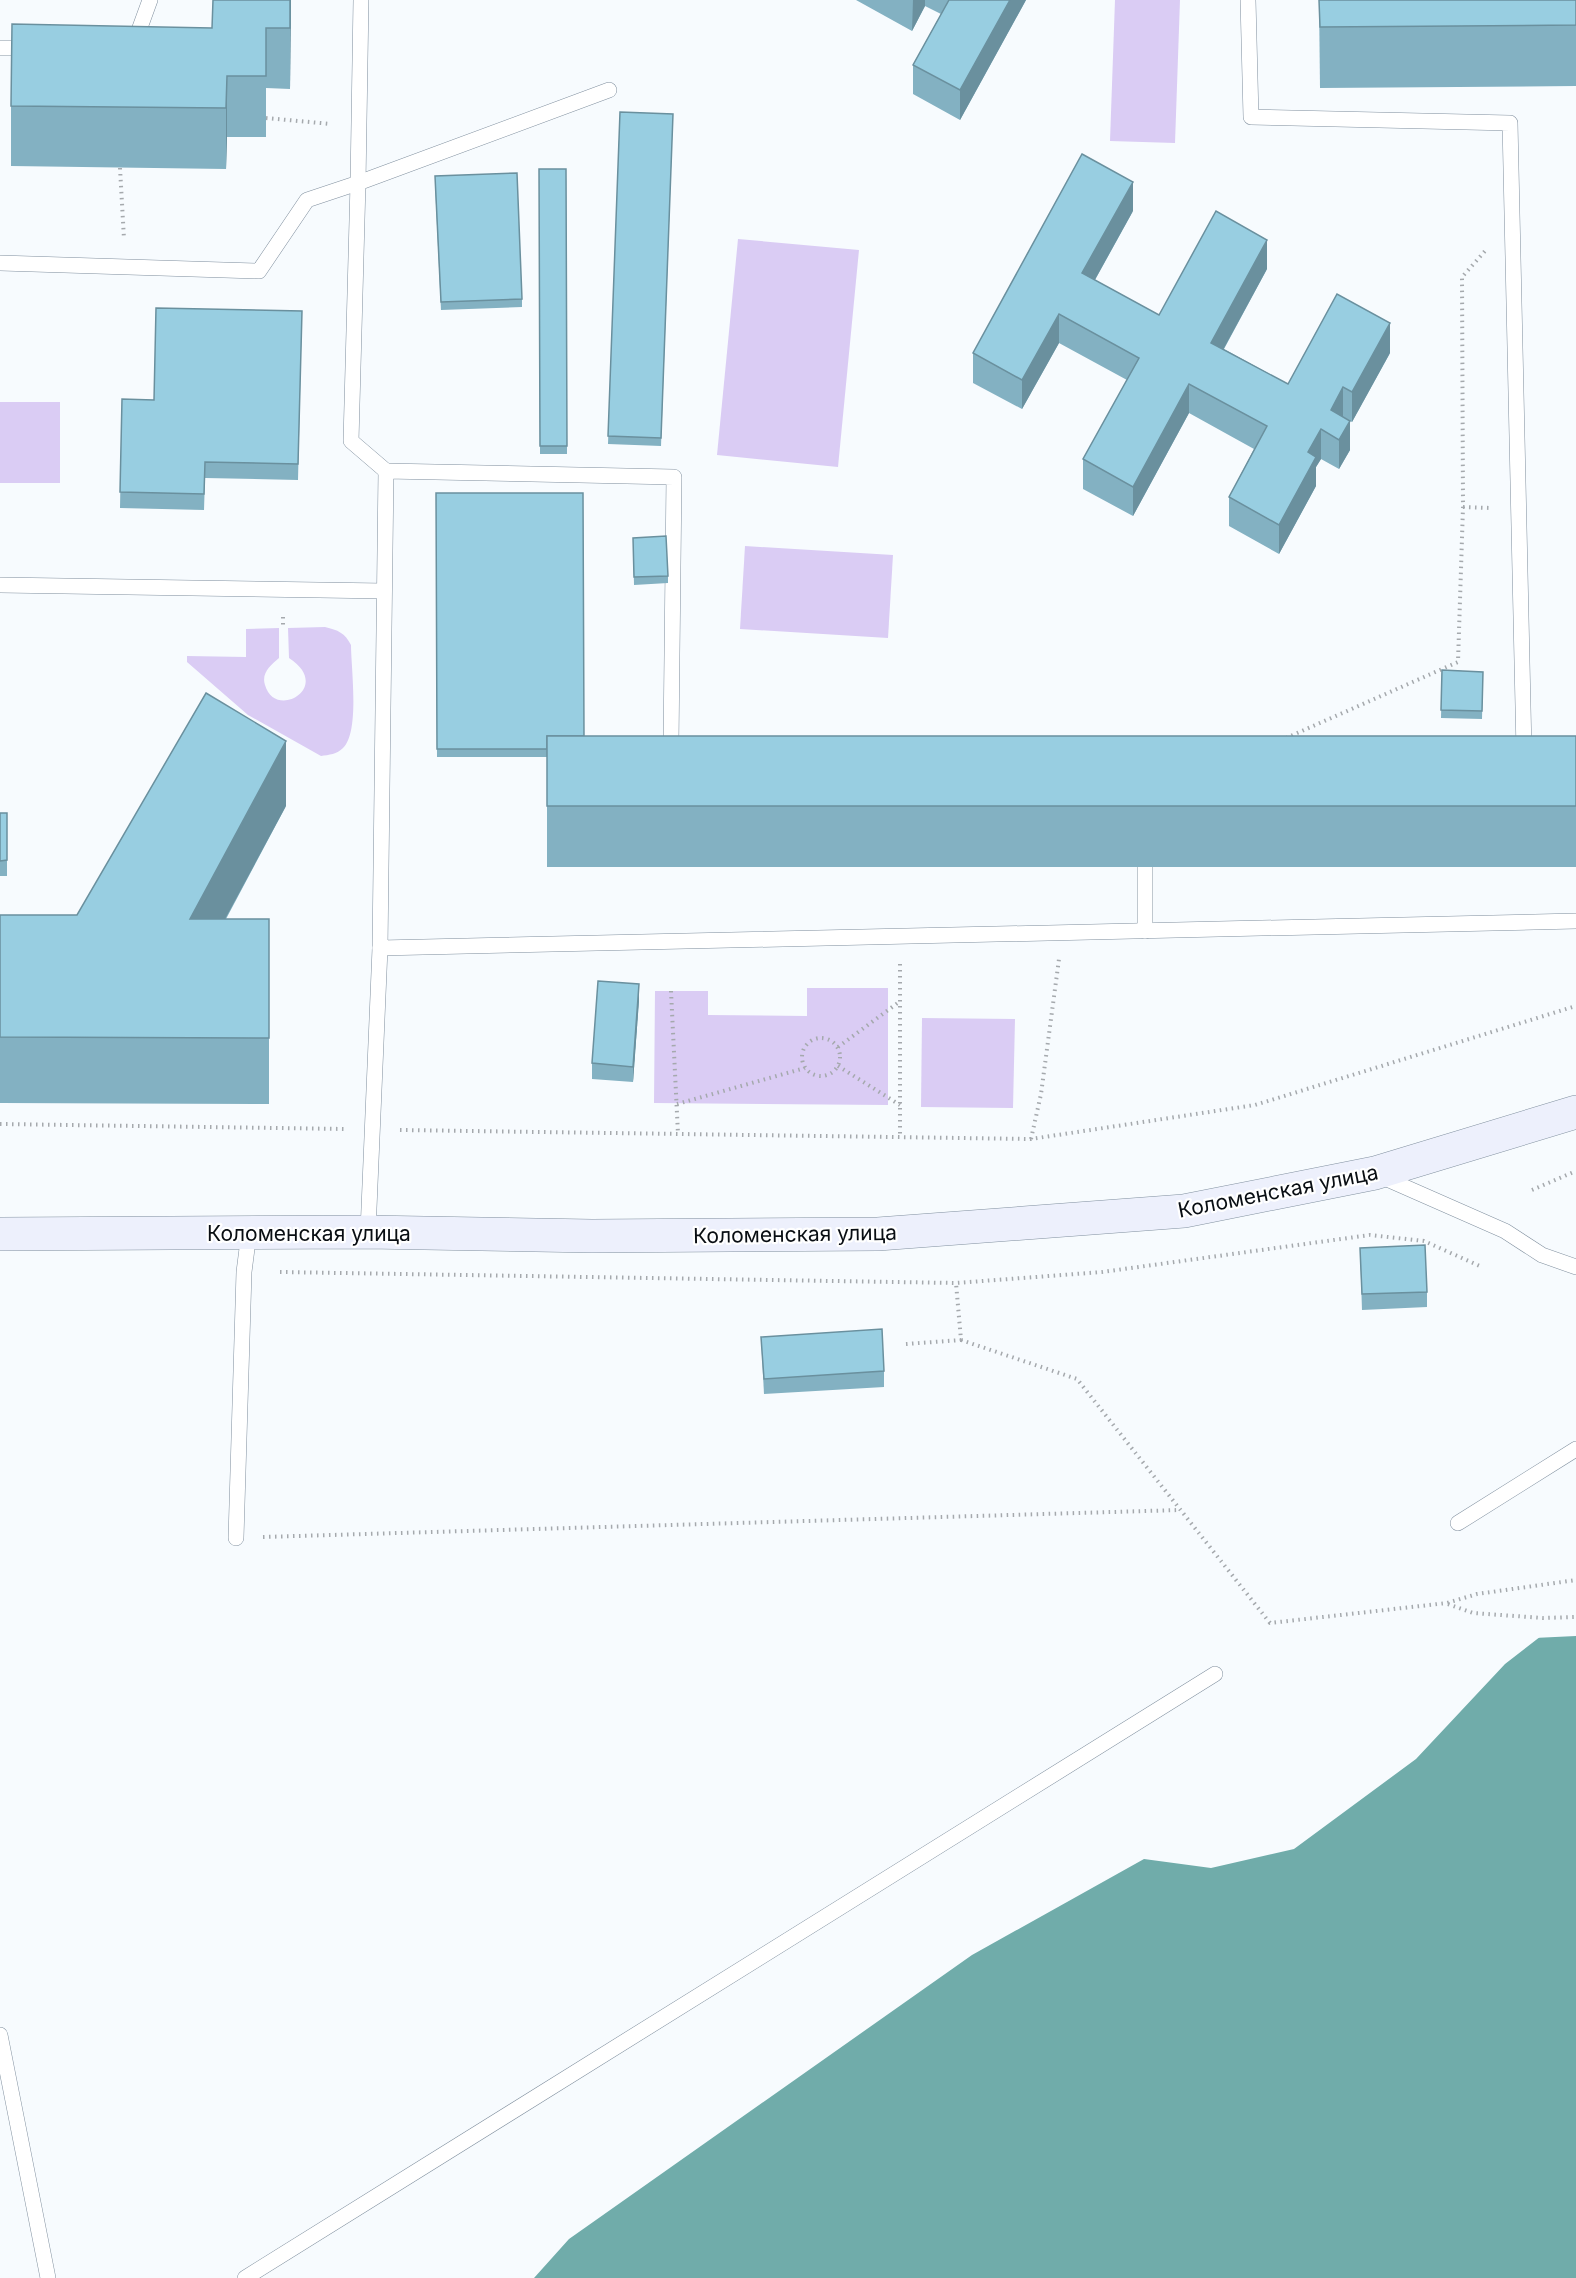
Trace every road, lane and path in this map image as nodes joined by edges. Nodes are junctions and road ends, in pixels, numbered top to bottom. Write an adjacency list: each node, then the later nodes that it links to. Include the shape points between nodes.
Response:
1 (150, 0): 4 (lane, via 138,33)
2 (361, 0): 9 (lane)
3 (1248, 0): 12 (lane, via 1251,117 1510,123)
4 (108, 43)
5 (43, 47): 6 (lane)
6 (0, 48)
7 (609, 90): 11 (lane)
8 (266, 118): 9 (path)
9 (359, 126): 11 (lane)
10 (120, 168): 14 (path)
11 (358, 183): 14 (lane, via 307,200 259,271); 15 (lane, via 351,441)
12 (1512, 218): 18 (path, via 1462,277 1463,507 1458,662); 20 (lane, via 1524,751)
13 (0, 263): 14 (lane)
14 (125, 267)
15 (386, 471): 17 (lane); 19 (lane, via 674,477 671,744)
16 (0, 585): 17 (lane)
17 (384, 591): 26 (lane)
18 (1283, 739)
19 (694, 744)
20 (1500, 751)
21 (1145, 867): 23 (lane)
22 (1576, 921): 23 (lane)
23 (1145, 931): 24 (lane)
24 (1063, 932): 25 (lane); 40 (path, via 1041,1094)
25 (900, 936): 26 (lane); 28 (path)
26 (380, 948): 37 (lane)
27 (671, 992): 33 (path)
28 (899, 1001): 30 (path); 34 (path)
29 (1576, 1006): 40 (path, via 1255,1105)
30 (838, 1047): 31 (path); 32 (path, via 828,1038 810,1040 801,1056)
31 (838, 1066): 32 (path, via 822,1077); 34 (path)
32 (805, 1068): 33 (path)
33 (677, 1104): 38 (path)
34 (900, 1105): 39 (path)
35 (1576, 1112): 42 (street, Коломенская улица)
36 (0, 1124): 37 (path)
37 (372, 1129): 38 (path); 44 (lane)
38 (678, 1134): 39 (path)
39 (900, 1137): 40 (path)
40 (1031, 1139)
41 (1576, 1171): 43 (path)
42 (1375, 1173): 44 (street, Коломенская улица, via 1184,1211 878,1234 592,1236); 48 (lane, via 1505,1231 1542,1255)
43 (1532, 1190)
44 (368, 1232): 45 (street, Коломенская улица)
45 (249, 1233): 46 (street, Коломенская улица); 56 (lane, via 244,1272)
46 (0, 1234)
47 (1482, 1267): 50 (path, via 1424,1242 1370,1235 1102,1272)
48 (1576, 1267)
49 (280, 1272): 50 (path)
50 (957, 1283): 51 (path)
51 (961, 1341): 52 (path); 54 (path, via 1077,1379)
52 (906, 1344)
53 (1576, 1449): 55 (lane)
54 (1180, 1510): 56 (path); 58 (path, via 1270,1623)
55 (1458, 1523)
56 (236, 1538)
57 (1576, 1580): 58 (path, via 1477,1594)
58 (1447, 1603): 59 (path, via 1473,1613)
59 (1576, 1617)
60 (1215, 1674): 63 (lane)
61 (0, 2035): 62 (lane)
62 (48, 2278)
63 (244, 2278)

